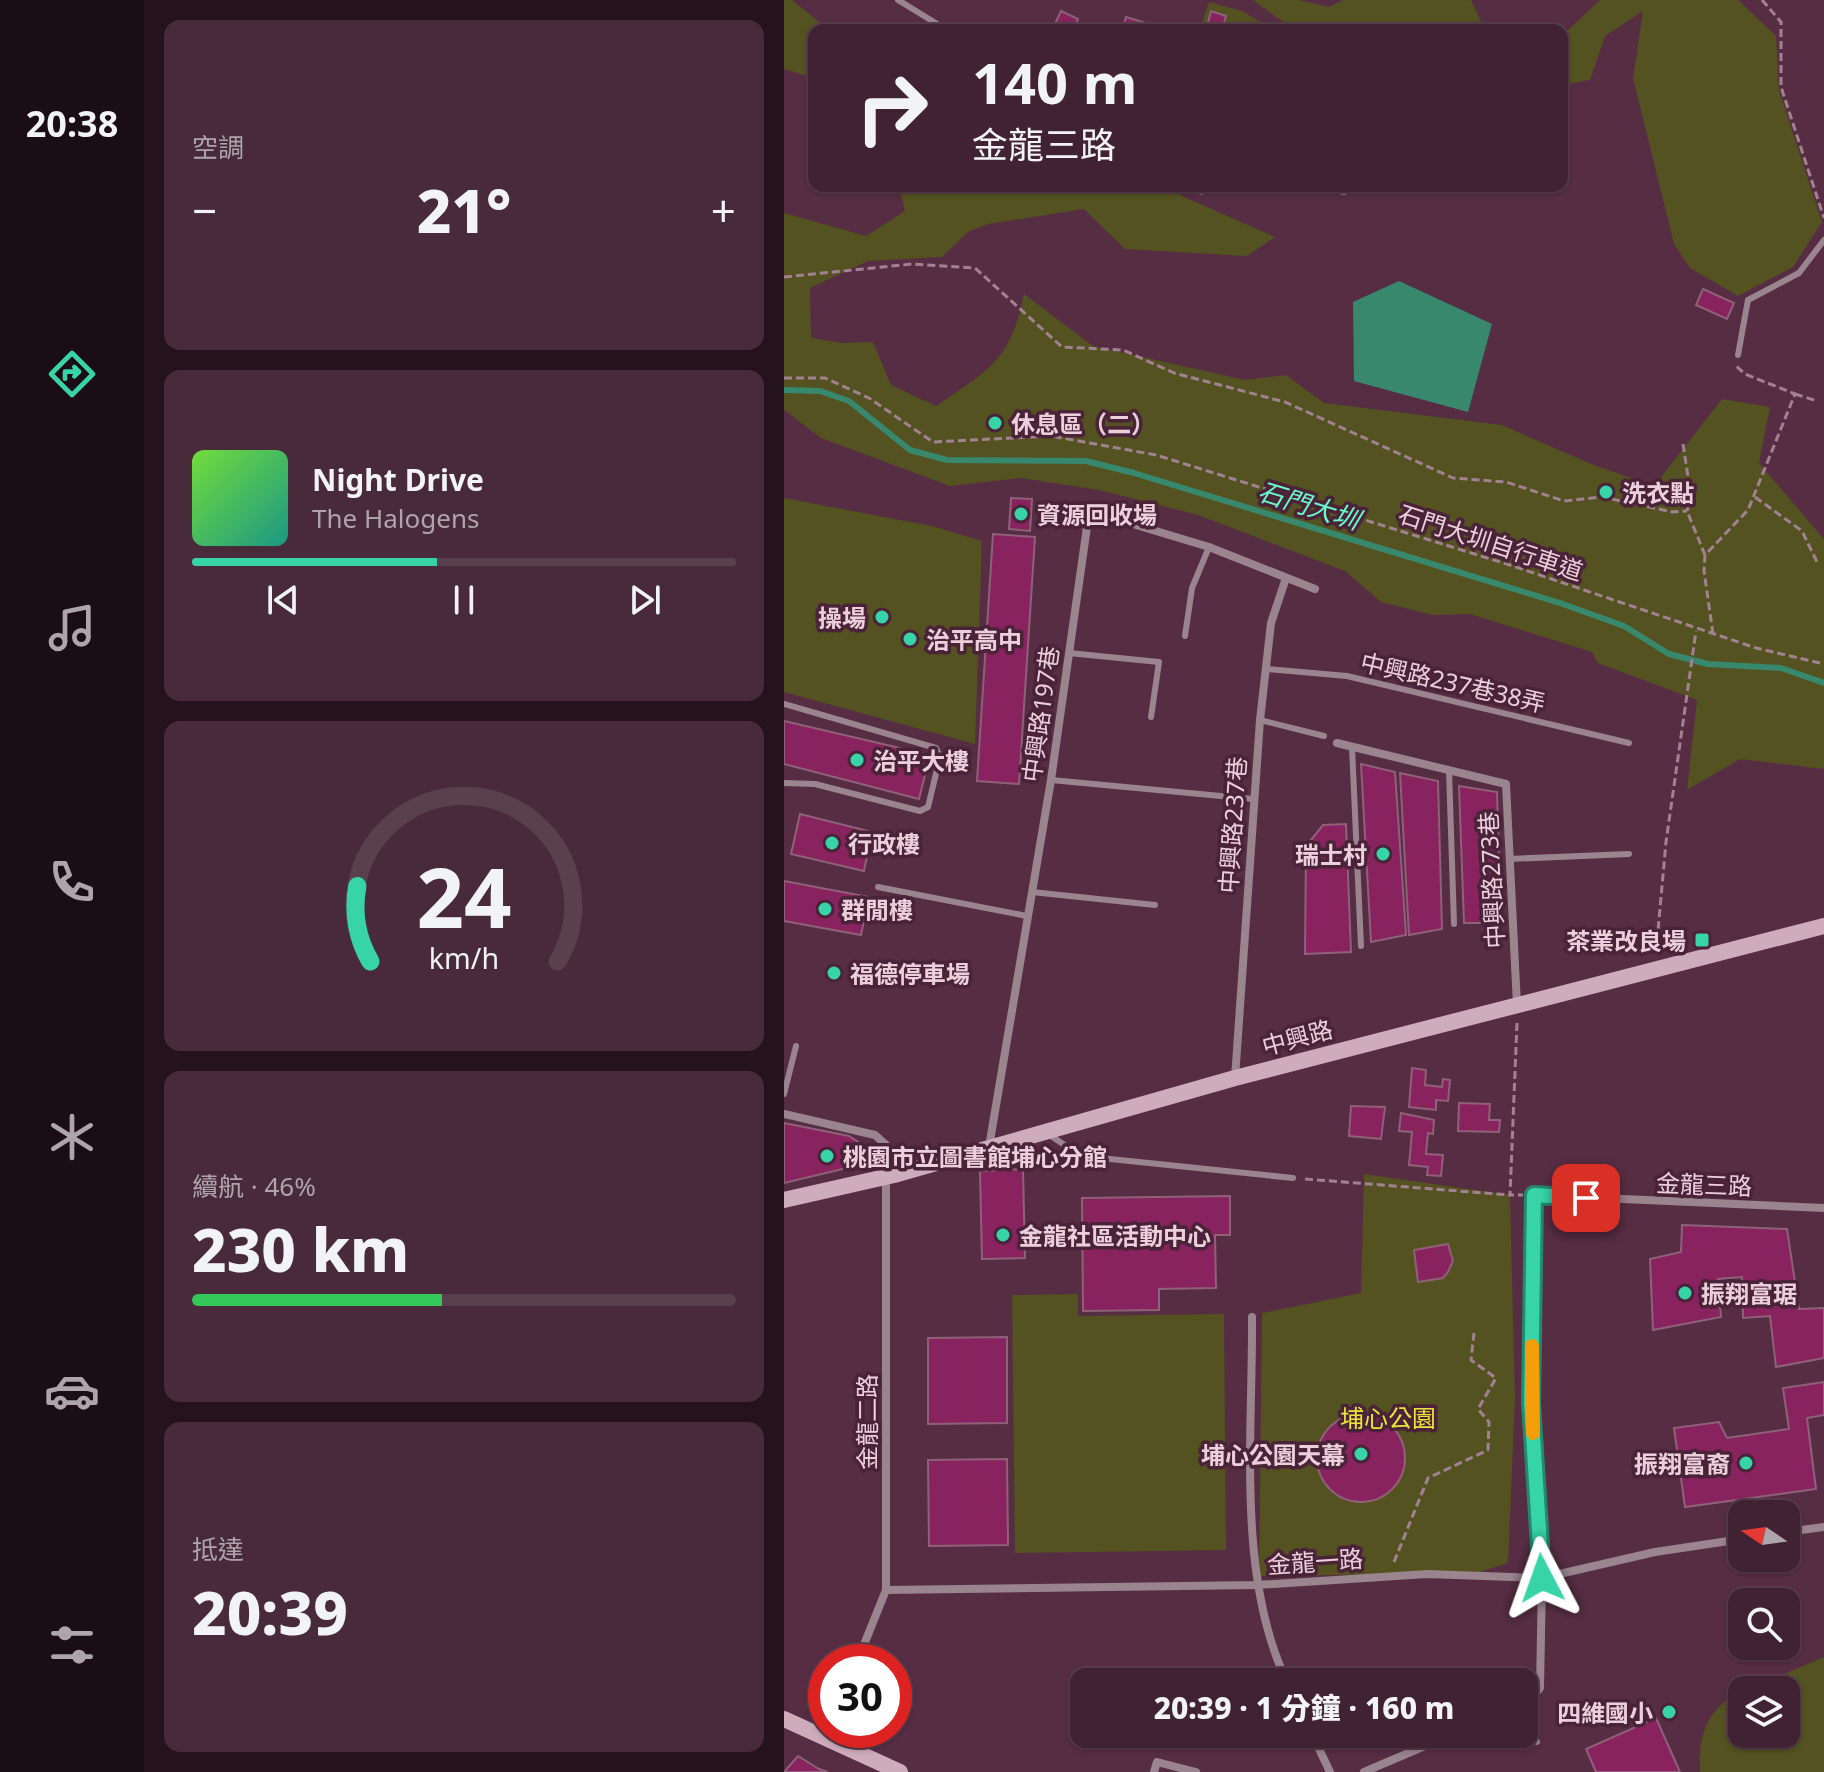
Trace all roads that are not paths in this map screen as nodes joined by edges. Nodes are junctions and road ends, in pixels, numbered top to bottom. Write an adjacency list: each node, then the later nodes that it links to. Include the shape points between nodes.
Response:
1 (898, 0): 2 (lane)
2 (937, 24)
3 (1824, 240): 4 (lane, via 1799,273 1748,300)
4 (1738, 355)
5 (1209, 547): 6 (street, 中興路197巷); 8 (lane, via 1192,588); 9 (street, 中興路197巷, via 1103,515 1087,527)
6 (1286, 578): 7 (street, 中興路197巷); 10 (street, 中興路237巷, via 1271,623)
7 (1315, 589)
8 (1185, 636)
9 (1069, 653): 12 (lane, via 1159,662); 19 (street, 中興路197巷)
10 (1267, 669): 13 (street, 中興路237巷); 16 (lane, 中興路237巷38弄, via 1347,676)
11 (784, 704): 20 (lane, via 936,748 940,757 931,800 920,811 815,784)
12 (1151, 717)
13 (1260, 720): 14 (lane); 21 (street, 中興路237巷)
14 (1324, 736)
15 (1337, 743): 17 (street, 中興路273巷)
16 (1629, 743)
17 (1352, 747): 18 (street, 中興路273巷); 30 (lane)
18 (1449, 770): 23 (street, 中興路273巷, via 1506,784); 28 (lane)
19 (1051, 780): 21 (lane); 25 (street, 中興路197巷)
20 (784, 783)
21 (1253, 799): 33 (street, 中興路237巷)
22 (1629, 854): 23 (lane)
23 (1509, 859): 31 (street, 中興路273巷)
24 (878, 887): 27 (lane)
25 (1032, 892): 26 (lane); 27 (street, 中興路197巷)
26 (1155, 905)
27 (1027, 916): 37 (street, 中興路197巷)
28 (1454, 924)
29 (1824, 926): 31 (street, 中興路)
30 (1361, 946)
31 (1517, 1005): 33 (street, 中興路)
32 (796, 1046): 34 (lane)
33 (1235, 1078): 36 (street, 中興路)
34 (784, 1094)
35 (784, 1114): 38 (street, via 875,1135)
36 (1045, 1132): 37 (street, 中興路); 40 (lane, via 1081,1156)
37 (989, 1148): 38 (street, 中興路)
38 (914, 1169): 39 (street, 中興路)
39 (886, 1177): 41 (street, 中興路); 49 (street, 金龍二路)
40 (1293, 1178)
41 (784, 1200)
42 (1824, 1208): 47 (street, 金龍三路, via 1534,1195 1531,1403)
43 (1252, 1317): 48 (street)
44 (1824, 1527): 45 (street)
45 (1800, 1530)
46 (1728, 1541): 47 (street, 金龍一路)
47 (1542, 1578): 48 (street, 金龍一路, via 1476,1573); 52 (street)
48 (1257, 1585): 49 (street, 金龍一路); 51 (street)
49 (886, 1590): 50 (street, 金龍二路)
50 (864, 1644)
51 (1280, 1668)
52 (1538, 1690)
53 (784, 1719): 54 (street)
54 (808, 1727)
55 (855, 1748): 58 (street)
56 (1319, 1748): 61 (street)
57 (1420, 1748): 62 (street)
58 (900, 1772)
59 (1154, 1772): 60 (street, via 1157,1762)
60 (1196, 1772)
61 (1330, 1772)
62 (1364, 1772)

